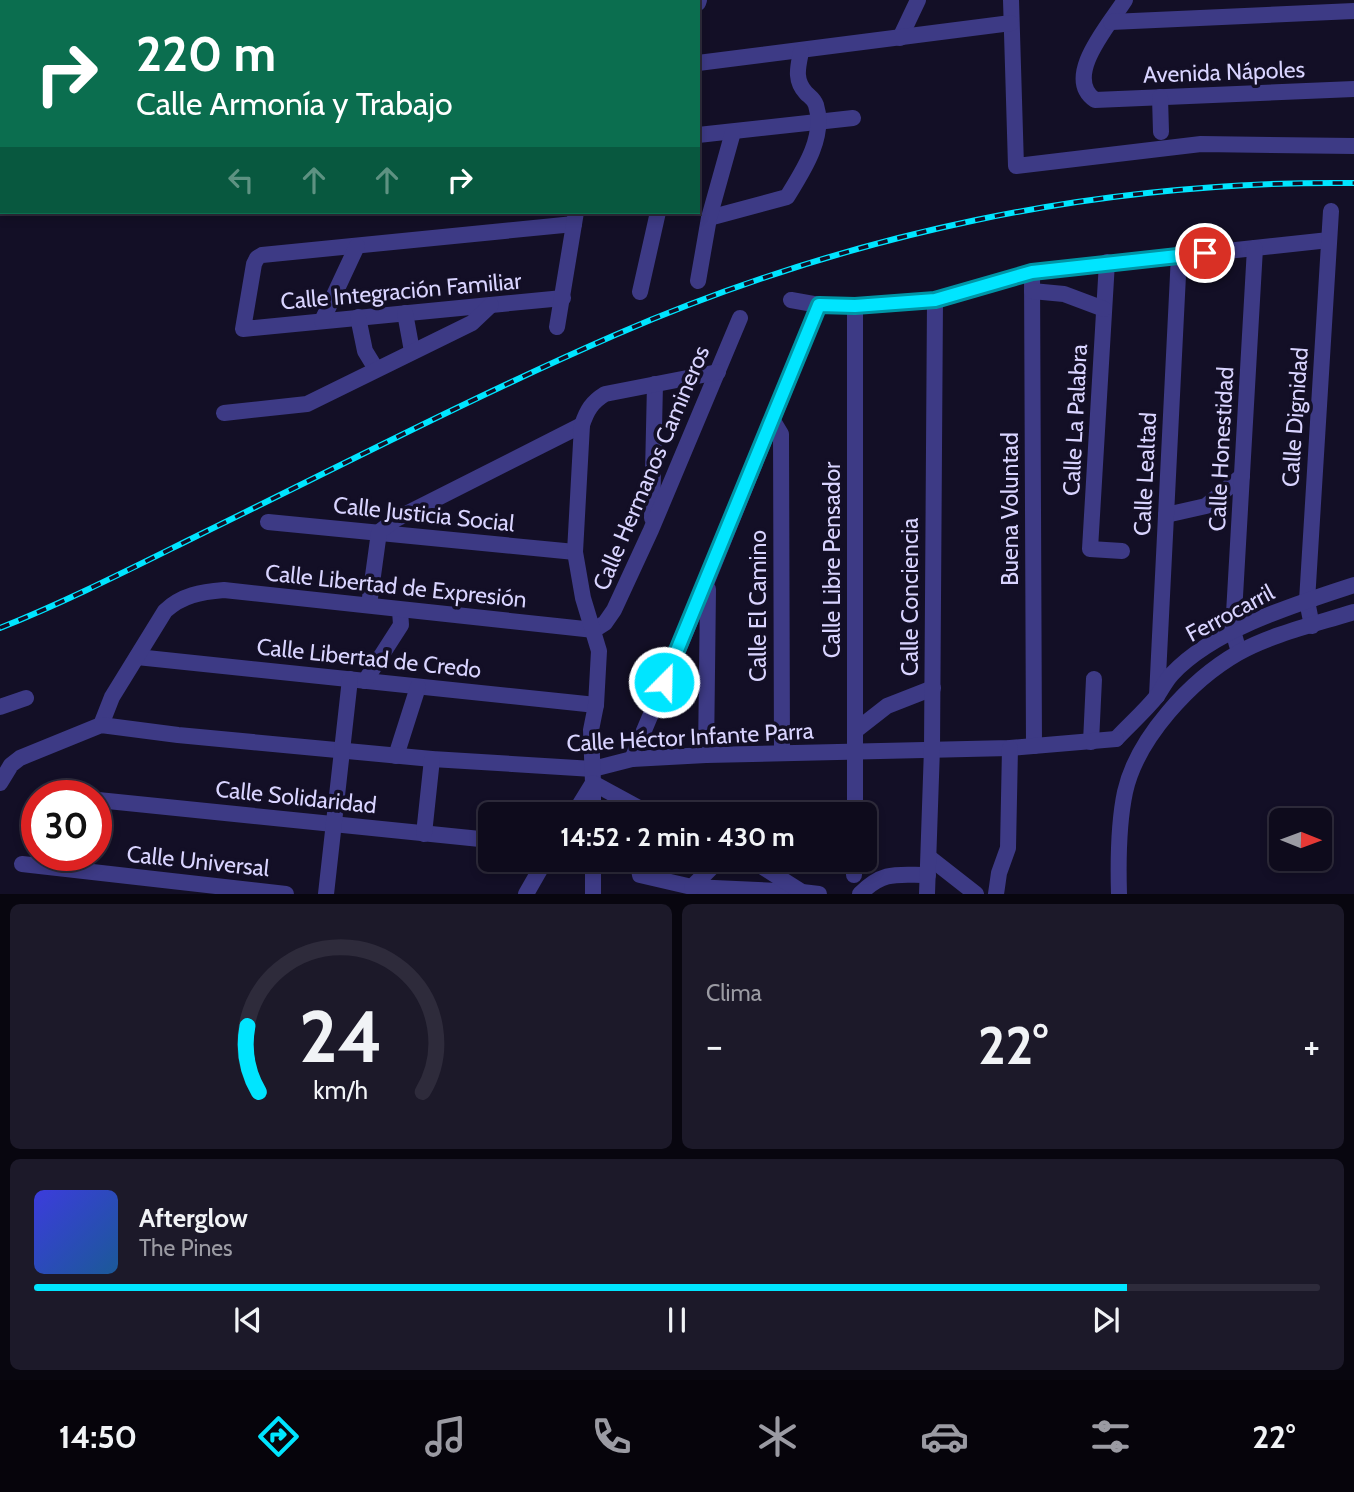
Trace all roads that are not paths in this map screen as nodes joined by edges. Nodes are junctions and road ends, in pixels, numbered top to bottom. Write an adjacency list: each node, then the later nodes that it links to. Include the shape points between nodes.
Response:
1 (918, 0): 7 (street)
2 (1011, 0): 6 (street)
3 (1125, 0): 5 (street)
4 (1354, 11): 5 (street)
5 (1111, 22): 11 (street, Avenida Nápoles, via 1085,65 1083,87 1095,100)
6 (1011, 23): 7 (street); 17 (street, via 1016,166 1201,144)
7 (900, 38): 8 (street)
8 (801, 51): 9 (street); 13 (street, via 798,83 815,102)
9 (700, 63)
10 (1354, 89): 11 (street, Avenida Nápoles)
11 (1160, 97): 15 (street)
12 (853, 118): 13 (street)
13 (820, 122): 14 (street); 21 (street, via 809,159 787,197)
14 (733, 132): 16 (street); 21 (street)
15 (1161, 132)
16 (700, 135)
17 (1354, 146)
18 (1331, 211): 22 (street, Calle Dignidad)
19 (658, 214): 30 (street)
20 (575, 218): 23 (street); 31 (street)
21 (709, 218): 28 (street)
22 (1329, 240): 24 (street); 59 (street, Calle Dignidad)
23 (357, 246): 41 (street); 41 (street, Calle Integración Familiar, via 257,258 243,329)
24 (1255, 248): 25 (street); 50 (street, Calle Honestidad)
25 (1180, 255): 26 (street); 51 (street, Calle Lealtad)
26 (1107, 262): 27 (street); 37 (street, Calle La Palabra)
27 (1032, 272): 29 (street, Buena Voluntad); 33 (street)
28 (698, 281)
29 (1032, 291): 37 (street, via 1064,294); 80 (street, Buena Voluntad)
30 (640, 292)
31 (563, 298): 34 (street, Calle Integración Familiar); 42 (street)
32 (791, 300): 35 (street)
33 (935, 300): 36 (street); 71 (street, Calle Conciencia)
34 (491, 305): 38 (street, Calle Integración Familiar); 43 (street, via 472,323)
35 (819, 305): 36 (street); 48 (street)
36 (855, 306): 77 (street, Calle Libre Pensador)
37 (1104, 309): 55 (street, Calle La Palabra, via 1090,549)
38 (405, 313): 39 (street, Calle Integración Familiar); 43 (street)
39 (358, 317): 41 (street, Calle Integración Familiar); 44 (street, via 365,351)
40 (740, 318): 45 (street, Calle Hermanos Camineros)
41 (322, 321)
42 (557, 327)
43 (412, 351): 44 (street)
44 (376, 369): 47 (street, via 307,404)
45 (718, 372): 46 (street); 53 (street, Calle Hermanos Camineros)
46 (655, 384): 49 (street, via 605,394 595,400); 53 (street)
47 (224, 413)
48 (772, 419): 57 (street); 85 (street, Calle El Camino, via 781,434)
49 (582, 425): 54 (street, via 396,519); 56 (street)
50 (1242, 476): 51 (street, via 1203,508); 65 (street, Calle Honestidad)
51 (1166, 515): 72 (street, Calle Lealtad)
52 (268, 522): 54 (street, Calle Justicia Social)
53 (651, 530): 64 (street, Calle Hermanos Camineros, via 614,610)
54 (379, 532): 56 (street, Calle Justicia Social); 60 (street)
55 (1122, 551)
56 (575, 552): 64 (street)
57 (708, 579): 86 (street); 88 (street)
58 (1354, 584): 59 (street, Ferrocarril)
59 (1307, 601): 63 (street, Calle Dignidad); 65 (street, Ferrocarril)
60 (369, 605): 61 (street, Calle Libertad de Expresión); 67 (street, Calle Libertad de Expresión, via 224,590 194,594 175,601 165,611)
61 (400, 610): 64 (street, Calle Libertad de Expresión); 69 (street, via 401,625)
62 (1354, 612): 63 (street)
63 (1312, 626): 66 (street)
64 (594, 630): 74 (street, via 599,651)
65 (1234, 631): 66 (street, Calle Honestidad); 72 (street, Ferrocarril, via 1171,674)
66 (1239, 652): 90 (street, via 1188,690)
67 (136, 657): 69 (street, Calle Libertad de Credo); 76 (street)
68 (1094, 679): 79 (street)
69 (358, 680): 70 (street, Calle Libertad de Credo); 83 (street)
70 (418, 687): 74 (street, Calle Libertad de Credo); 87 (street)
71 (933, 688): 77 (street, via 887,706); 81 (street, Calle Conciencia)
72 (1157, 696): 78 (street, Ferrocarril)
73 (26, 698): 75 (street)
74 (596, 705): 91 (street, via 591,730)
75 (0, 707)
76 (100, 725): 83 (street, Calle Héctor Infante Parra); 92 (street, via 20,758)
77 (855, 732): 84 (street, Calle Libre Pensador)
78 (1116, 739): 79 (street, Calle Héctor Infante Parra); 90 (street)
79 (1091, 741): 80 (street, Calle Héctor Infante Parra)
80 (1034, 746): 82 (street, Calle Héctor Infante Parra)
81 (932, 748): 82 (street, Calle Héctor Infante Parra); 84 (street, Calle Héctor Infante Parra); 101 (street, Calle Conciencia)
82 (1010, 748): 125 (street, via 1008,848)
83 (344, 751): 87 (street, Calle Héctor Infante Parra); 98 (street)
84 (855, 751): 85 (street, Calle Héctor Infante Parra); 97 (street, Calle Libre Pensador)
85 (782, 753): 86 (street, Calle Héctor Infante Parra)
86 (706, 755): 88 (street, Calle Héctor Infante Parra)
87 (396, 756): 89 (street, Calle Héctor Infante Parra)
88 (632, 759): 91 (street, Calle Héctor Infante Parra)
89 (432, 760): 91 (street, Calle Héctor Infante Parra); 99 (street)
90 (1136, 762): 126 (street, via 1121,819)
91 (593, 776): 94 (street); 95 (street); 96 (street)
92 (1, 777)
93 (112, 801): 98 (street, Calle Solidaridad)
94 (580, 802)
95 (593, 802)
96 (628, 802)
97 (855, 802)
98 (335, 824): 99 (street, Calle Solidaridad); 117 (street)
99 (424, 834): 100 (street, Calle Solidaridad)
100 (478, 839)
101 (930, 858): 102 (street); 110 (street, Calle Conciencia)
102 (946, 869): 123 (street); 124 (street)
103 (81, 871): 111 (street, Calle Universal)
104 (539, 872): 118 (street)
105 (593, 872): 119 (street)
106 (652, 872): 112 (street)
107 (707, 872): 112 (street)
108 (750, 872): 113 (street)
109 (771, 872): 114 (street)
110 (928, 875): 121 (street, via 890,875 873,881); 122 (street, Calle Conciencia)
111 (132, 877): 115 (street); 116 (street, Calle Universal)
112 (692, 887): 113 (street)
113 (750, 891): 114 (street)
114 (802, 891): 120 (street)
115 (131, 894)
116 (286, 894)
117 (326, 894)
118 (526, 894)
119 (593, 894)
120 (819, 894)
121 (860, 894)
122 (927, 894)
123 (956, 894)
124 (976, 894)
125 (996, 894)
126 (1119, 894)

